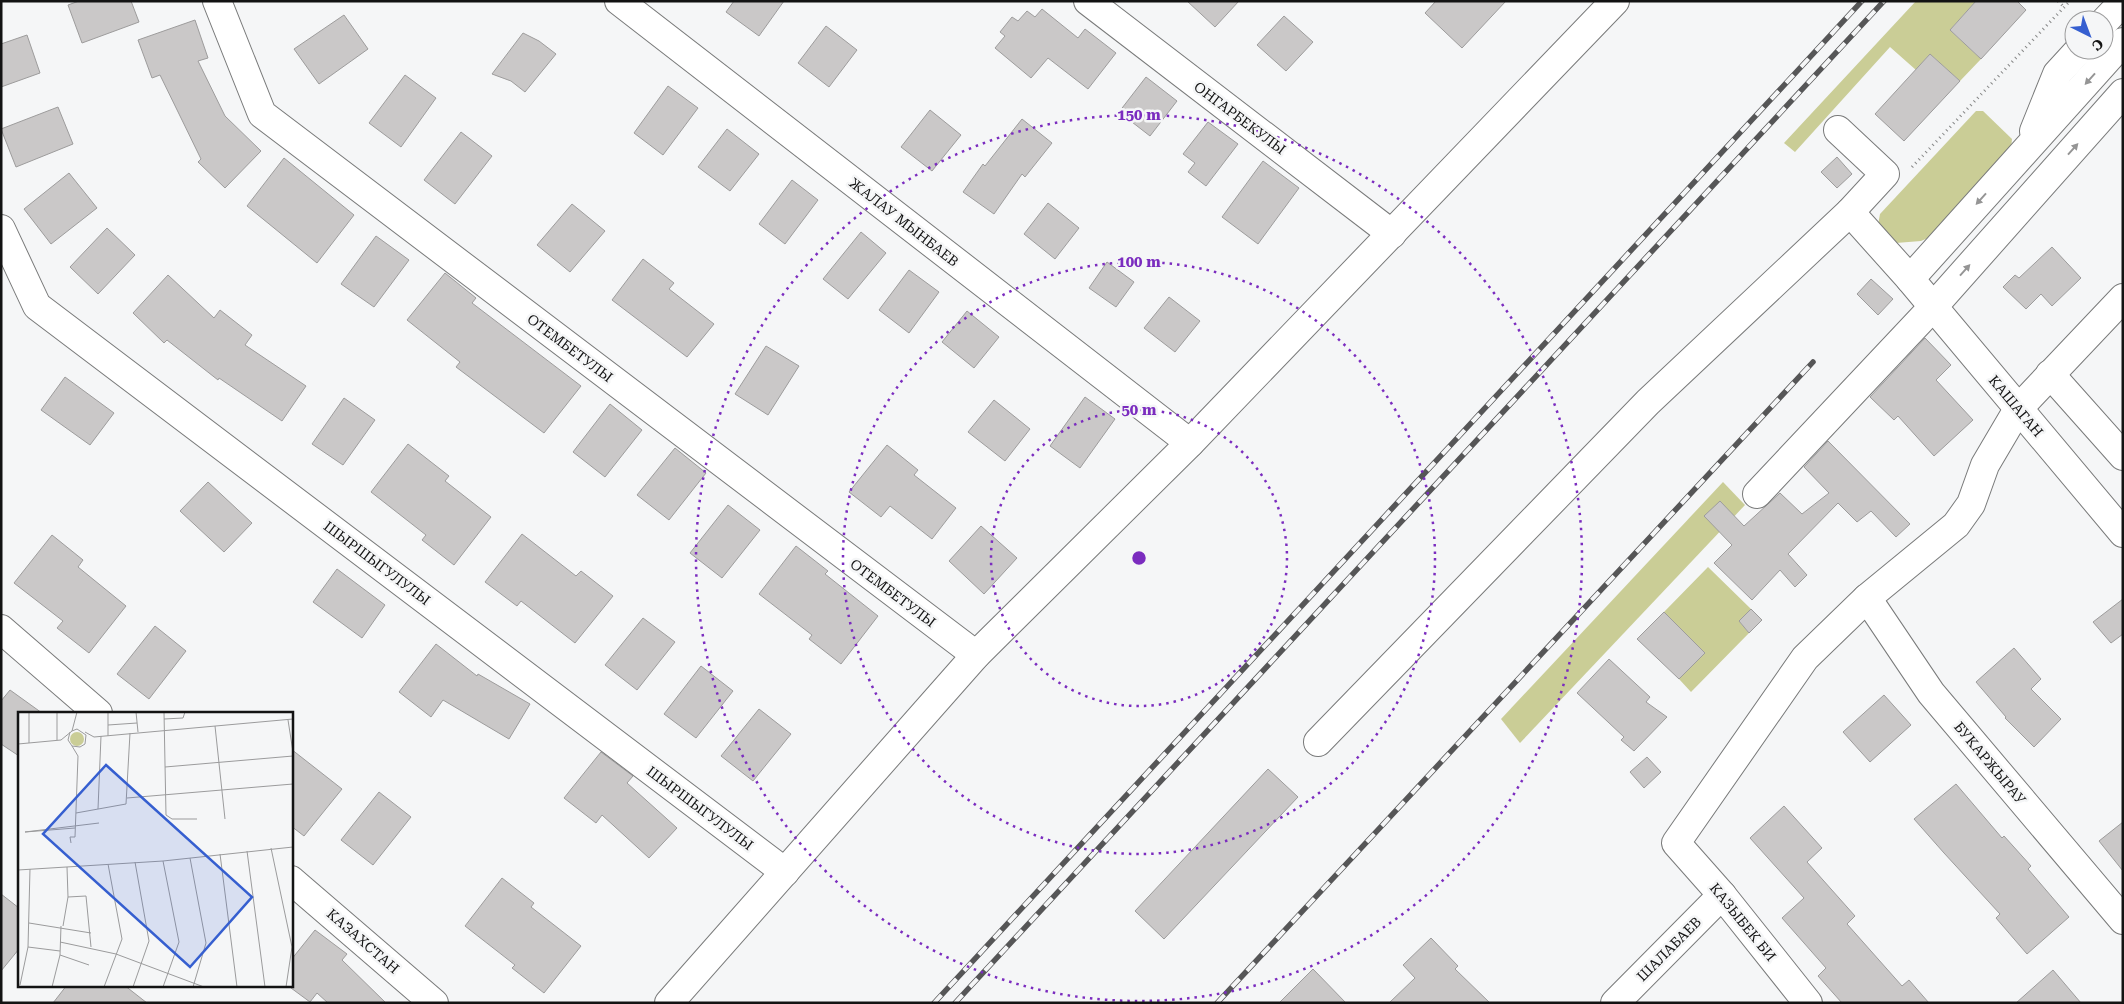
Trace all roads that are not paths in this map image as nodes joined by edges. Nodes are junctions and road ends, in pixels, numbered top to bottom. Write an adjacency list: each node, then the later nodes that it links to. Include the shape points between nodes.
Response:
1 (216, 1): 26 (street, ОТЕМБЕТУЛЫ, via 262,114)
2 (619, 1): 20 (street, ЖАЛАУ МЫНБАЕВ)
3 (1088, 1): 14 (street, ОНГАРБЕКУЛЫ)
4 (1615, 1): 14 (street)
5 (2123, 2): 6 (street)
6 (2114, 11)
7 (2123, 42): 11 (street, one-way to 11)
8 (2070, 60): 11 (street, via 2057,74)
9 (2123, 93): 17 (street, one-way to 9)
10 (1838, 130): 12 (street, via 1885,174)
11 (2027, 148): 15 (street, one-way to 15)
12 (1850, 212): 15 (street, КАШАГАН); 28 (street, via 1648,402)
13 (1, 229): 29 (street, ШЫРШЫГУЛУЛЫ, via 37,306)
14 (1392, 234): 20 (street)
15 (1910, 279): 17 (street, КАШАГАН)
16 (2123, 298): 18 (street)
17 (1933, 307): 19 (street, КАШАГАН); 22 (street)
18 (2050, 374): 19 (street); 21 (street)
19 (2018, 409): 23 (street, КАШАГАН); 24 (street, via 1985,465 1971,504 1956,525)
20 (1190, 443): 26 (street)
21 (2123, 456)
22 (1757, 494)
23 (2123, 533)
24 (1867, 598): 31 (street, КАЗЫБЕК БИ, via 1805,658 1676,843); 32 (street, БУКАРЖЫРАУ, via 1931,693)
25 (1, 629): 27 (street)
26 (976, 655): 29 (street)
27 (97, 712)
28 (1318, 742)
29 (785, 872): 34 (street)
30 (292, 881): 33 (street, КАЗАХСТАН)
31 (1722, 895): 35 (street, ШАЛАБАЕВ); 36 (street, КАЗЫБЕК БИ)
32 (2123, 920)
33 (434, 1003)
34 (669, 1003)
35 (1615, 1003)
36 (1808, 1003)

